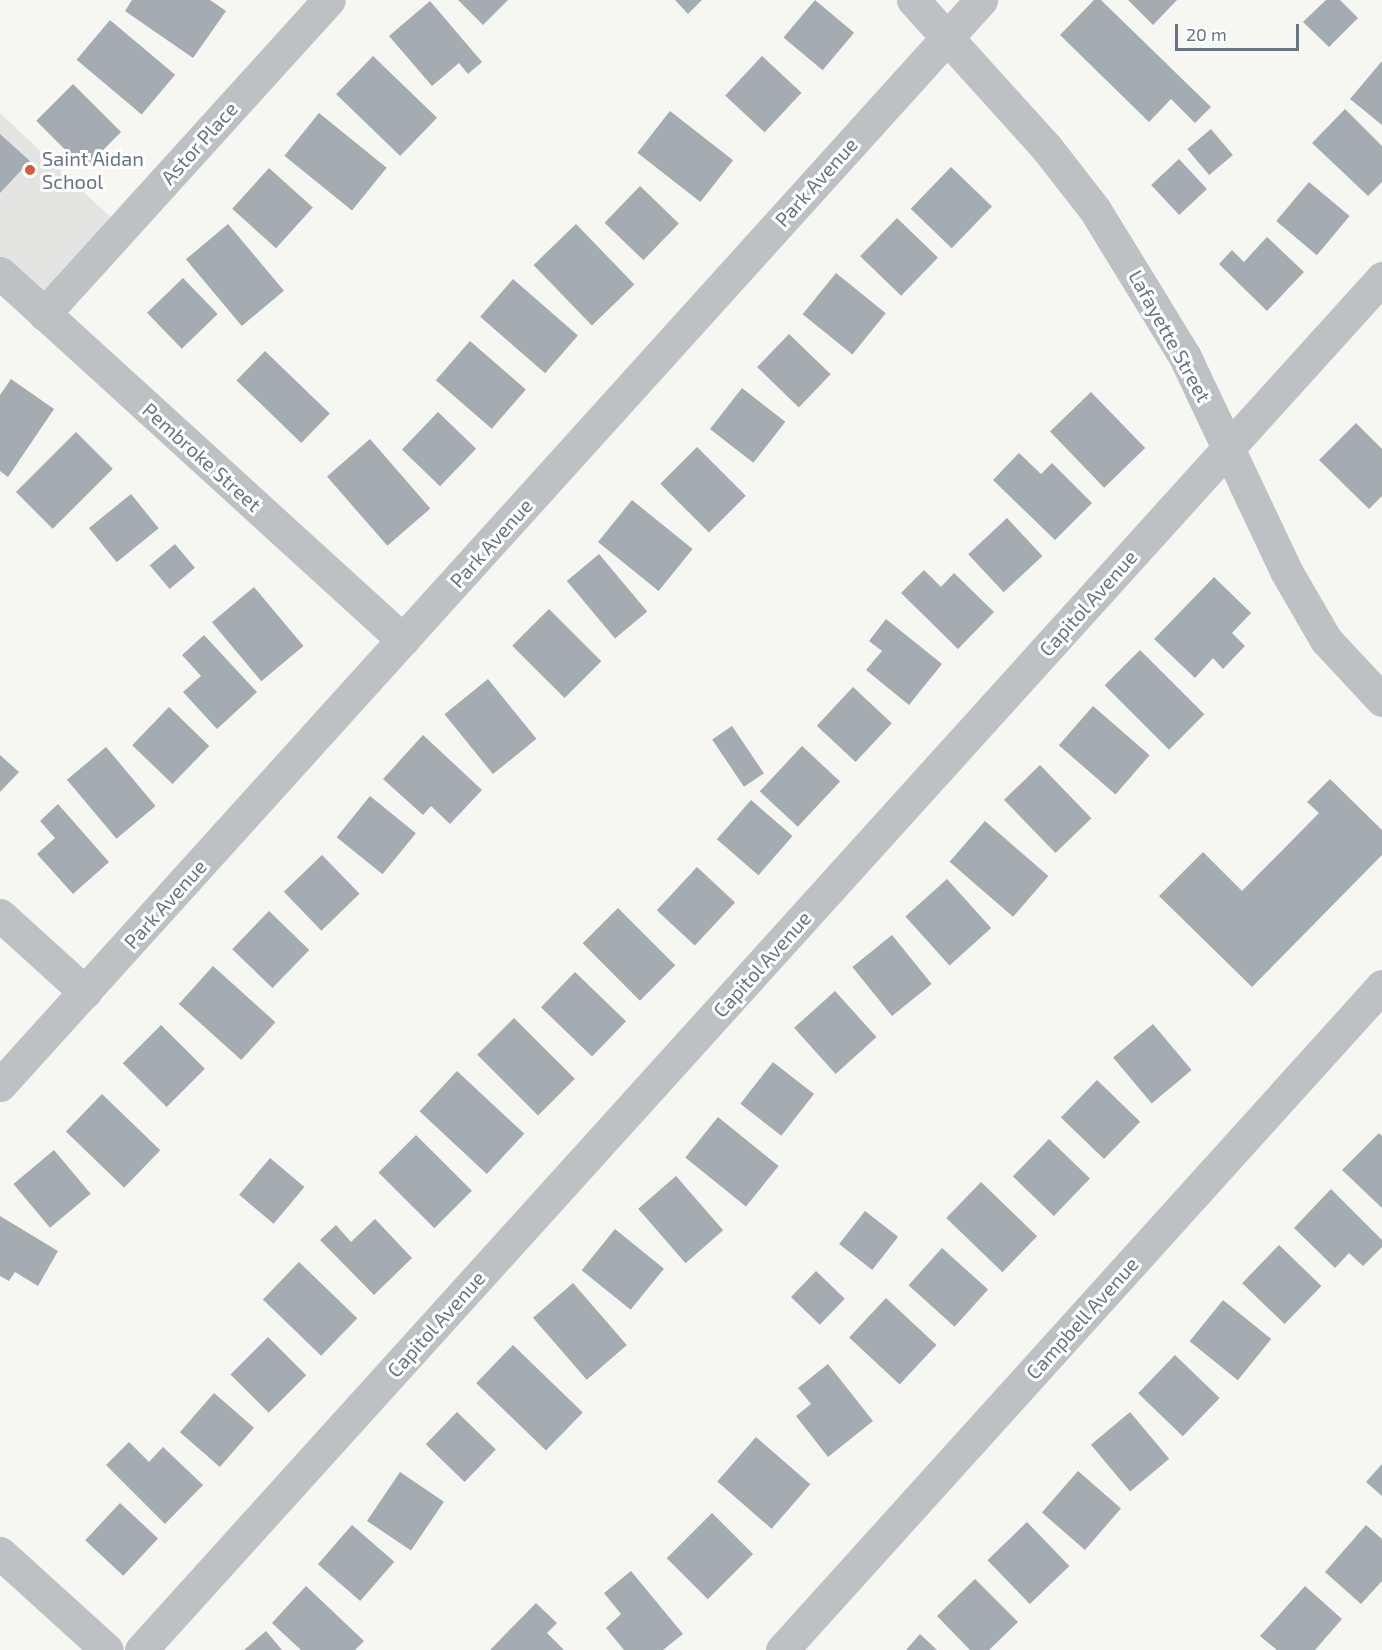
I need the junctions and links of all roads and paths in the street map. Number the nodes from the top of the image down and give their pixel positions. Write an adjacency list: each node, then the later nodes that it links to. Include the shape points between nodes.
1 (329, 0): 7 (street, Astor Place)
2 (913, 0): 4 (street, Lafayette Street)
3 (981, 0): 4 (street, Park Avenue)
4 (947, 37): 8 (street, Lafayette Street, via 1046,147 1095,210 1168,329); 9 (street, Park Avenue)
5 (0, 273): 7 (street, Pembroke Street)
6 (1382, 278): 8 (street, Capitol Avenue)
7 (44, 314): 9 (street, Pembroke Street)
8 (1230, 446): 10 (street, Lafayette Street, via 1286,571 1326,640); 17 (street, Capitol Avenue)
9 (403, 640): 13 (street, Park Avenue)
10 (1382, 700)
11 (0, 915): 13 (street)
12 (1382, 986): 18 (street, Campbell Avenue)
13 (85, 992): 14 (street, Park Avenue)
14 (0, 1085)
15 (0, 1553): 16 (street)
16 (107, 1650)
17 (141, 1650)
18 (782, 1650)

